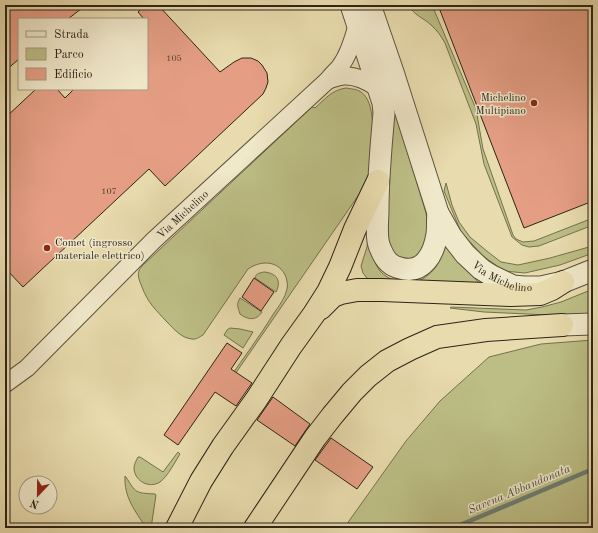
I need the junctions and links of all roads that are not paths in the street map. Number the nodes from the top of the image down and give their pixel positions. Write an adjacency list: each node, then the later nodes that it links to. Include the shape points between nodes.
1 (370, 5): 6 (street, Via Michelino)
2 (354, 14): 3 (street, Via Michelino, via 351,44 339,68); 4 (street, Via Michelino)
3 (328, 80): 4 (street, via 352,76); 12 (street, Via Michelino, via 154,240 27,368)
4 (378, 88): 5 (street, Via Michelino, via 384,113)
5 (378, 181): 6 (street, Via Michelino, via 377,236 380,250 392,266 413,270 428,260 437,234); 9 (highway, via 328,292)
6 (438, 213): 8 (street, Via Michelino, via 465,254 492,276 513,286 524,287 542,287)
7 (593, 270): 8 (street, Via Michelino)
8 (564, 282): 9 (highway, via 540,294 511,296 357,290 333,296)
9 (314, 314): 13 (highway, via 223,446 201,481)
10 (593, 324): 11 (street)
11 (562, 325): 14 (highway, via 486,330 437,337 387,361 352,392 332,416)
12 (5, 384)
13 (177, 528)
14 (255, 528)

